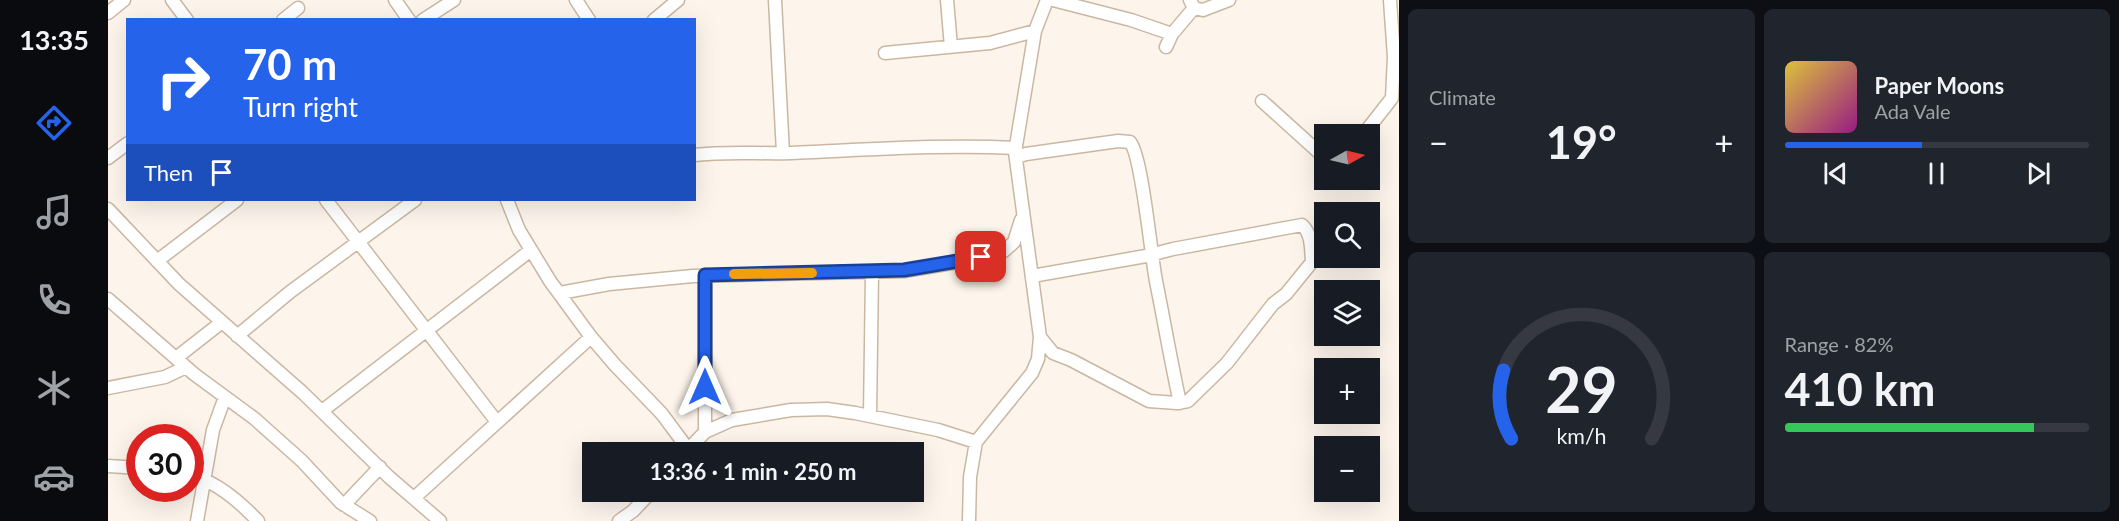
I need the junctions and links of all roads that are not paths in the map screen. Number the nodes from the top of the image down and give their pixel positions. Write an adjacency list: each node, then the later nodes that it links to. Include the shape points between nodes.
1 (124, 0): 15 (street)
2 (172, 0): 17 (street)
3 (395, 0): 19 (street)
4 (454, 0): 20 (street)
5 (576, 0): 21 (street)
6 (678, 0): 22 (street)
7 (776, 0): 32 (street)
8 (947, 0): 25 (street)
9 (1047, 0): 23 (street)
10 (1053, 0): 24 (street)
11 (1229, 0): 13 (street, via 1203,9)
12 (1389, 0): 16 (street)
13 (1192, 4): 24 (street)
14 (298, 8): 18 (street)
15 (108, 13)
16 (1395, 14): 29 (street, via 1392,98)
17 (186, 18)
18 (286, 18)
19 (408, 18)
20 (426, 18)
21 (588, 18)
22 (656, 18)
23 (1035, 31): 25 (street, via 990,43); 33 (street)
24 (1172, 34): 26 (street)
25 (951, 47): 27 (street)
26 (1166, 47)
27 (885, 53)
28 (1262, 101): 31 (street)
29 (1372, 124)
30 (126, 144): 35 (street)
31 (1314, 148)
32 (783, 153): 33 (street, via 925,147); 34 (street)
33 (1016, 153): 41 (street); 44 (street, via 1130,142 1135,150)
34 (696, 155)
35 (108, 158)
36 (236, 201): 45 (street)
37 (327, 201): 42 (street)
38 (414, 201): 42 (street)
39 (507, 201): 43 (street)
40 (108, 209): 45 (street)
41 (1023, 214): 46 (street, via 1014,242 1004,251 958,262); 48 (street)
42 (358, 242): 52 (street); 53 (street)
43 (531, 250): 49 (street); 52 (street)
44 (1153, 255): 48 (street); 60 (street); 60 (street, via 1302,225 1309,234 1312,261 1306,270 1273,304 1227,363 1188,401)
45 (157, 261): 51 (street)
46 (873, 272): 47 (street); 62 (street)
47 (705, 275): 49 (street); 64 (street)
48 (1032, 276): 55 (street)
49 (560, 293): 54 (street)
50 (108, 298): 56 (street)
51 (222, 322): 53 (street); 56 (street)
52 (427, 331): 61 (street); 63 (street)
53 (237, 336): 61 (street)
54 (591, 337): 63 (street); 65 (street, via 662,414)
55 (1040, 337): 60 (street, via 1053,353 1134,394 1149,401); 67 (street, via 1032,373)
56 (176, 358): 57 (street)
57 (186, 367): 58 (street, via 165,377); 59 (street)
58 (108, 388)
59 (225, 397): 71 (street, via 213,430); 75 (street, via 302,461)
60 (1180, 403)
61 (322, 411): 70 (street)
62 (870, 416): 64 (street, via 827,409 791,410 732,420); 67 (street)
63 (497, 422): 72 (street)
64 (705, 432): 66 (street)
65 (680, 442)
66 (695, 442)
67 (976, 442): 81 (street)
68 (108, 466): 69 (street)
69 (126, 467)
70 (380, 468): 72 (street); 75 (street)
71 (204, 478): 77 (street)
72 (414, 498): 79 (street)
73 (200, 502): 76 (street)
74 (642, 502): 80 (street)
75 (344, 505): 78 (street)
76 (197, 521)
77 (258, 521)
78 (370, 521)
79 (440, 521)
80 (619, 521)
81 (969, 521)

